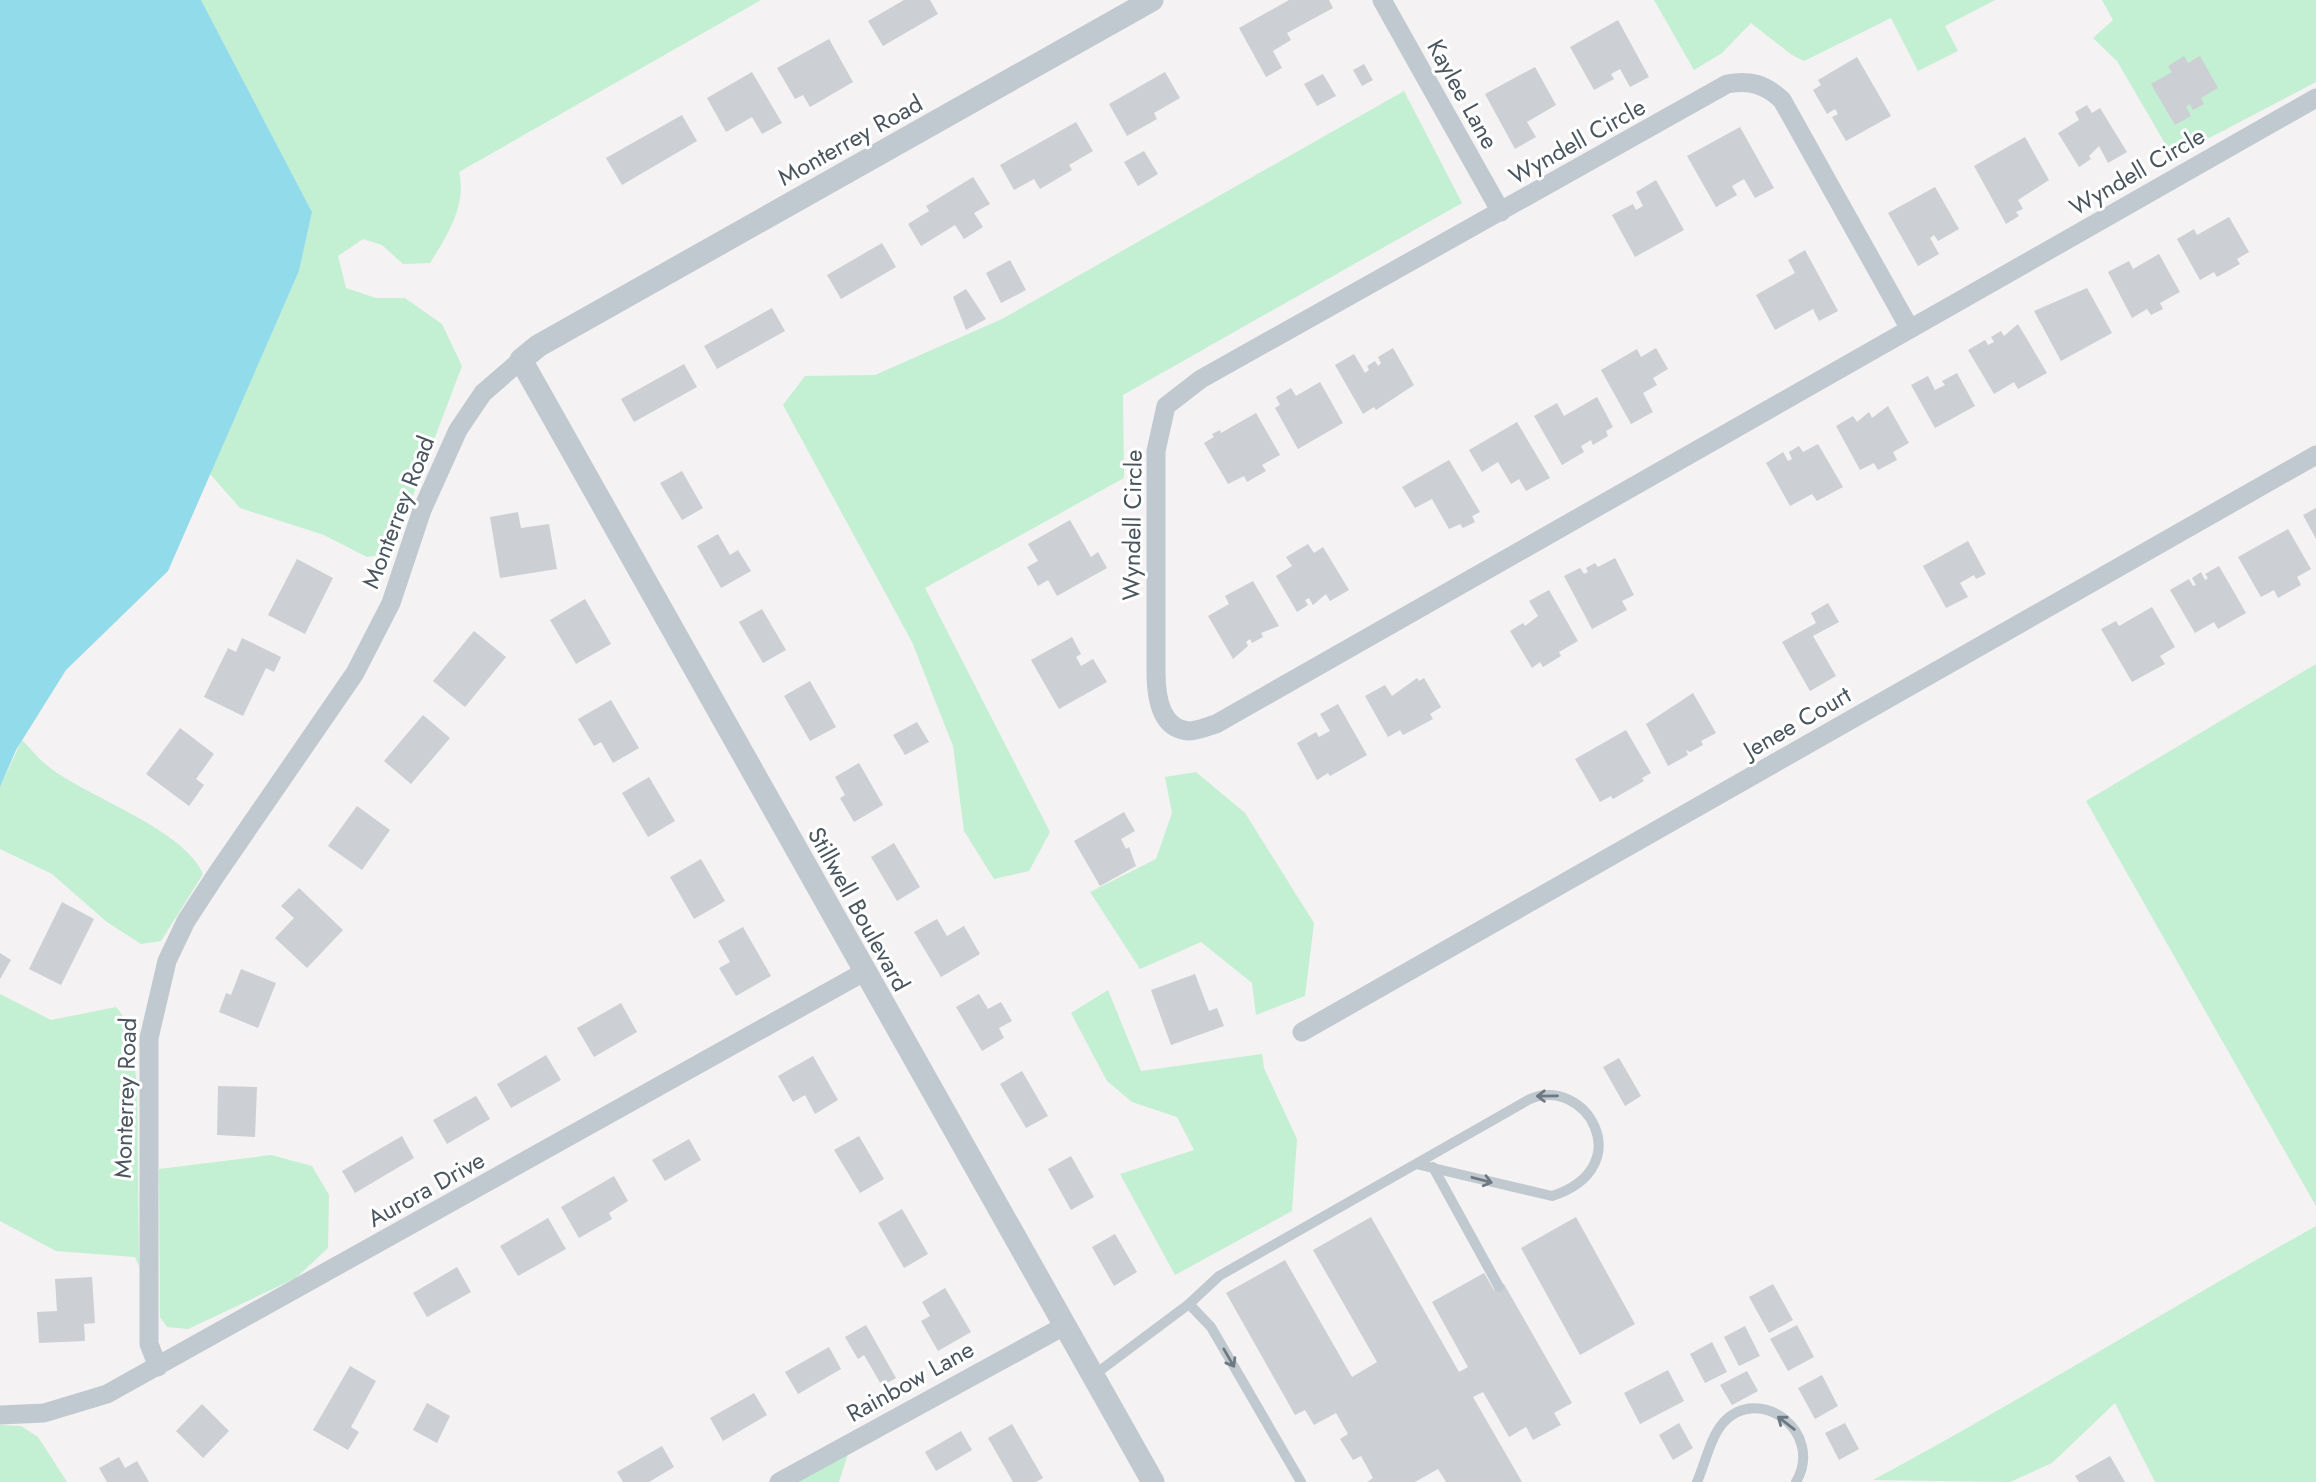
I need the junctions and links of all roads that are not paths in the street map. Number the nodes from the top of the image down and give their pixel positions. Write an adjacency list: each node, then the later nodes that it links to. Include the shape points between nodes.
1 (1382, 0): 4 (street, Kaylee Lane)
2 (1140, 3): 6 (street, Monterrey Road, via 537,346)
3 (2316, 98): 5 (street, Wyndell Circle)
4 (1501, 212): 5 (street, Wyndell Circle, via 1727,84 1757,83 1782,100); 5 (street, Wyndell Circle, via 1202,379 1167,406 1156,451 1156,672 1162,713 1173,724 1188,731 1216,724)
5 (1910, 329)
6 (521, 360): 8 (street, Stillwell Boulevard); 15 (street, Monterrey Road, via 483,393 458,430 422,510 391,603 355,673 216,875 167,961 153,1012 148,1070 149,1344)
7 (2316, 454): 9 (street, Jenee Court)
8 (864, 972): 14 (street, Stillwell Boulevard); 15 (street, Aurora Drive)
9 (1302, 1032)
10 (1416, 1164): 11 (lane); 11 (lane, one-way to 10, via 1552,1196 1573,1189 1588,1175 1599,1158 1600,1139 1576,1105 1553,1094 1540,1094); 13 (lane, via 1219,1276)
11 (1433, 1167): 12 (lane)
12 (1499, 1287)
13 (1189, 1304): 16 (lane); 20 (lane, one-way to 20, via 1211,1327)
14 (1066, 1325): 16 (street, Stillwell Boulevard); 18 (street, Rainbow Lane)
15 (158, 1367): 17 (street, Aurora Drive, via 74,1406)
16 (1094, 1376): 19 (street, Stillwell Boulevard)
17 (0, 1415)
18 (779, 1482)
19 (1153, 1482)
20 (1301, 1482)
21 (1697, 1482): 22 (lane, one-way to 21, via 1805,1455 1794,1426 1780,1416 1748,1408 1721,1424)
22 (1796, 1482)

